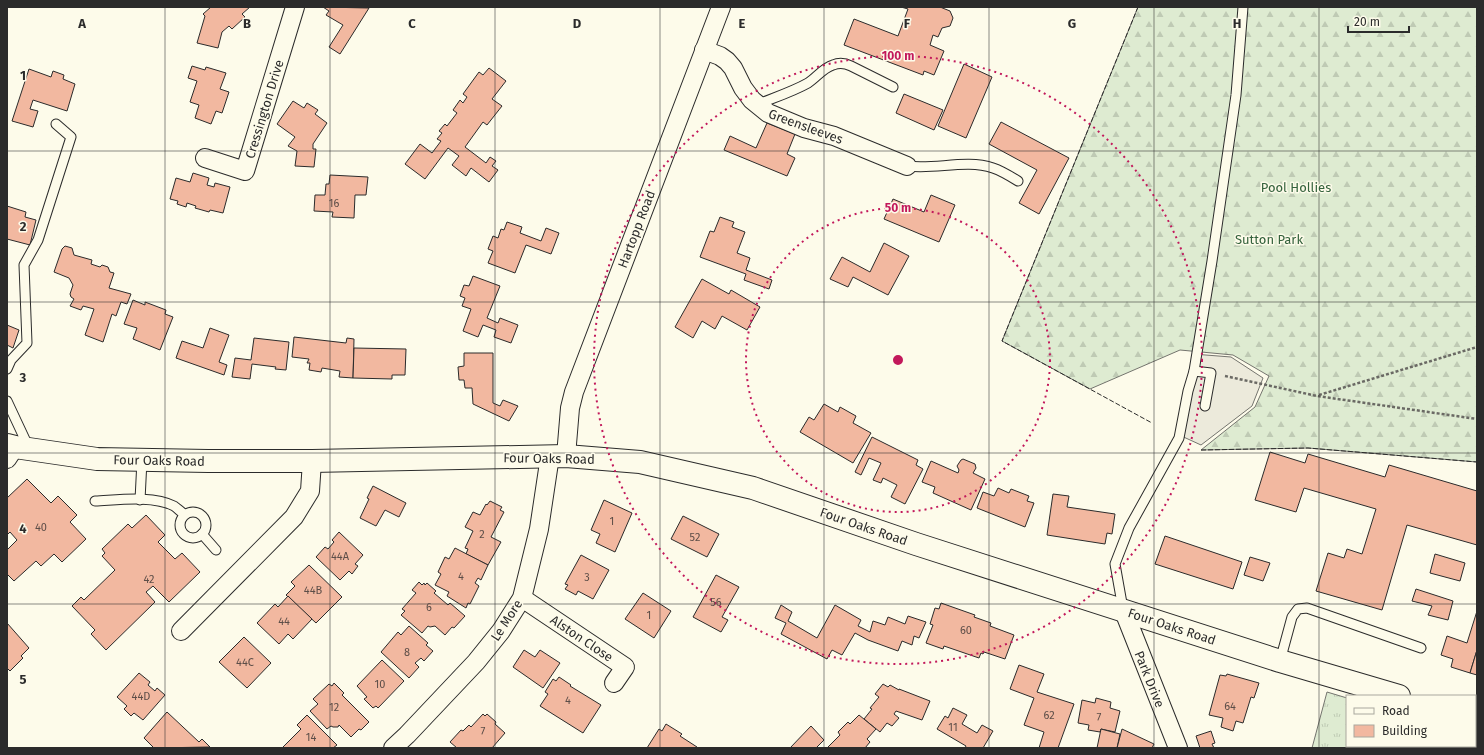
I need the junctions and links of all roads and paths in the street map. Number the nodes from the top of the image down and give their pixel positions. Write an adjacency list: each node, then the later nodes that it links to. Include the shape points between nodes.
1 (295, 7): 8 (street, Cressington Drive, via 245,171)
2 (721, 7): 4 (street, Hartopp Road)
3 (1243, 7): 13 (lane, via 1236,95)
4 (704, 50): 6 (street, Greensleeves, via 727,61); 20 (street, Hartopp Road, via 574,392)
5 (893, 87): 6 (lane, via 851,66 839,63 799,87)
6 (756, 105): 9 (street, Greensleeves, via 768,114 834,136)
7 (56, 124): 12 (lane, via 71,137 38,240 24,265 27,344 11,360)
8 (205, 158)
9 (907, 166): 10 (lane, via 987,167)
10 (1018, 181)
11 (1477, 347): 15 (path)
12 (7, 369)
13 (1194, 371): 14 (lane); 29 (lane, via 1179,438 1129,528 1114,564)
14 (1210, 373): 15 (path); 17 (lane)
15 (1317, 396): 18 (path)
16 (7, 401): 19 (lane)
17 (1205, 406)
18 (1477, 419)
19 (15, 450): 21 (main road, Four Oaks Road, via 97,459)
20 (558, 456): 22 (main road, Four Oaks Road); 28 (street, Le More); 29 (main road, Four Oaks Road, via 640,462 754,488 916,544)
21 (142, 460): 22 (main road, Four Oaks Road); 23 (lane)
22 (312, 462): 30 (street, via 310,491 294,517)
23 (140, 500): 24 (lane); 25 (lane, via 174,506)
24 (95, 501)
25 (184, 514): 26 (lane, via 192,511 200,514 206,521); 26 (lane, via 179,525 181,533 190,538)
26 (202, 534): 27 (lane)
27 (216, 550)
28 (522, 598): 33 (street, Alston Close, via 626,667); 35 (street, Le More, via 502,631 476,662)
29 (1122, 609): 32 (main road, Four Oaks Road); 36 (street, Park Drive)
30 (181, 631)
31 (1421, 648): 32 (lane, via 1307,608 1298,609 1292,617)
32 (1280, 662): 34 (main road, Four Oaks Road)
33 (614, 683)
34 (1395, 695)
35 (393, 748)
36 (1178, 748)

